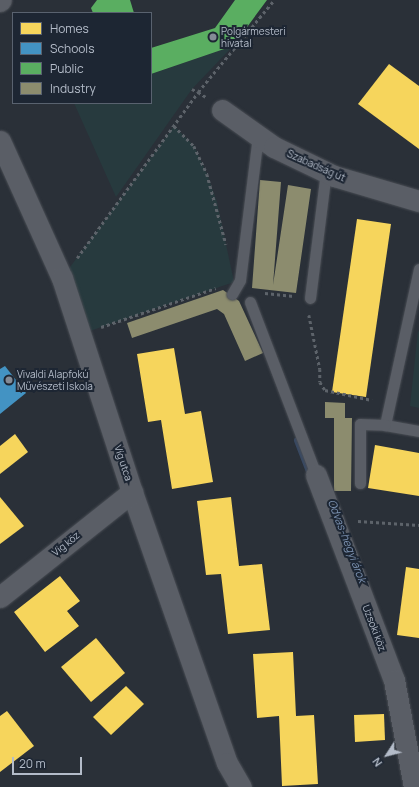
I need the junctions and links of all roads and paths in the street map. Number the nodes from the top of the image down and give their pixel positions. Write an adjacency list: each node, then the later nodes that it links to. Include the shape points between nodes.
1 (274, 0): 3 (path)
2 (192, 89): 3 (path)
3 (198, 92): 5 (path)
4 (222, 110): 6 (street, Szabadság út)
5 (174, 126): 10 (path, via 194,146 207,174); 12 (path)
6 (258, 135): 8 (street, Szabadság út, via 274,146); 14 (lane, via 240,280)
7 (0, 141): 12 (street, Víg utca)
8 (326, 172): 9 (street, Szabadság út); 16 (lane)
9 (419, 201)
10 (226, 246)
11 (419, 269): 19 (lane)
12 (62, 278): 18 (street, Víg utca)
13 (220, 287): 18 (path)
14 (232, 294)
15 (271, 294): 16 (path)
16 (310, 298): 19 (path, via 314,350 320,369 320,382 325,390)
17 (250, 302): 22 (lane)
18 (81, 334): 24 (street, Víg utca)
19 (390, 406): 20 (lane)
20 (385, 425): 21 (lane); 23 (lane, via 360,424)
21 (419, 431)
22 (316, 475): 25 (street, Uzsoki köz)
23 (360, 483)
24 (132, 492): 27 (street, Víg köz); 28 (street, Víg utca, via 228,763)
25 (334, 520): 26 (path); 29 (street, Uzsoki köz, via 394,680)
26 (419, 525)
27 (0, 597)
28 (241, 787)
29 (414, 787)

